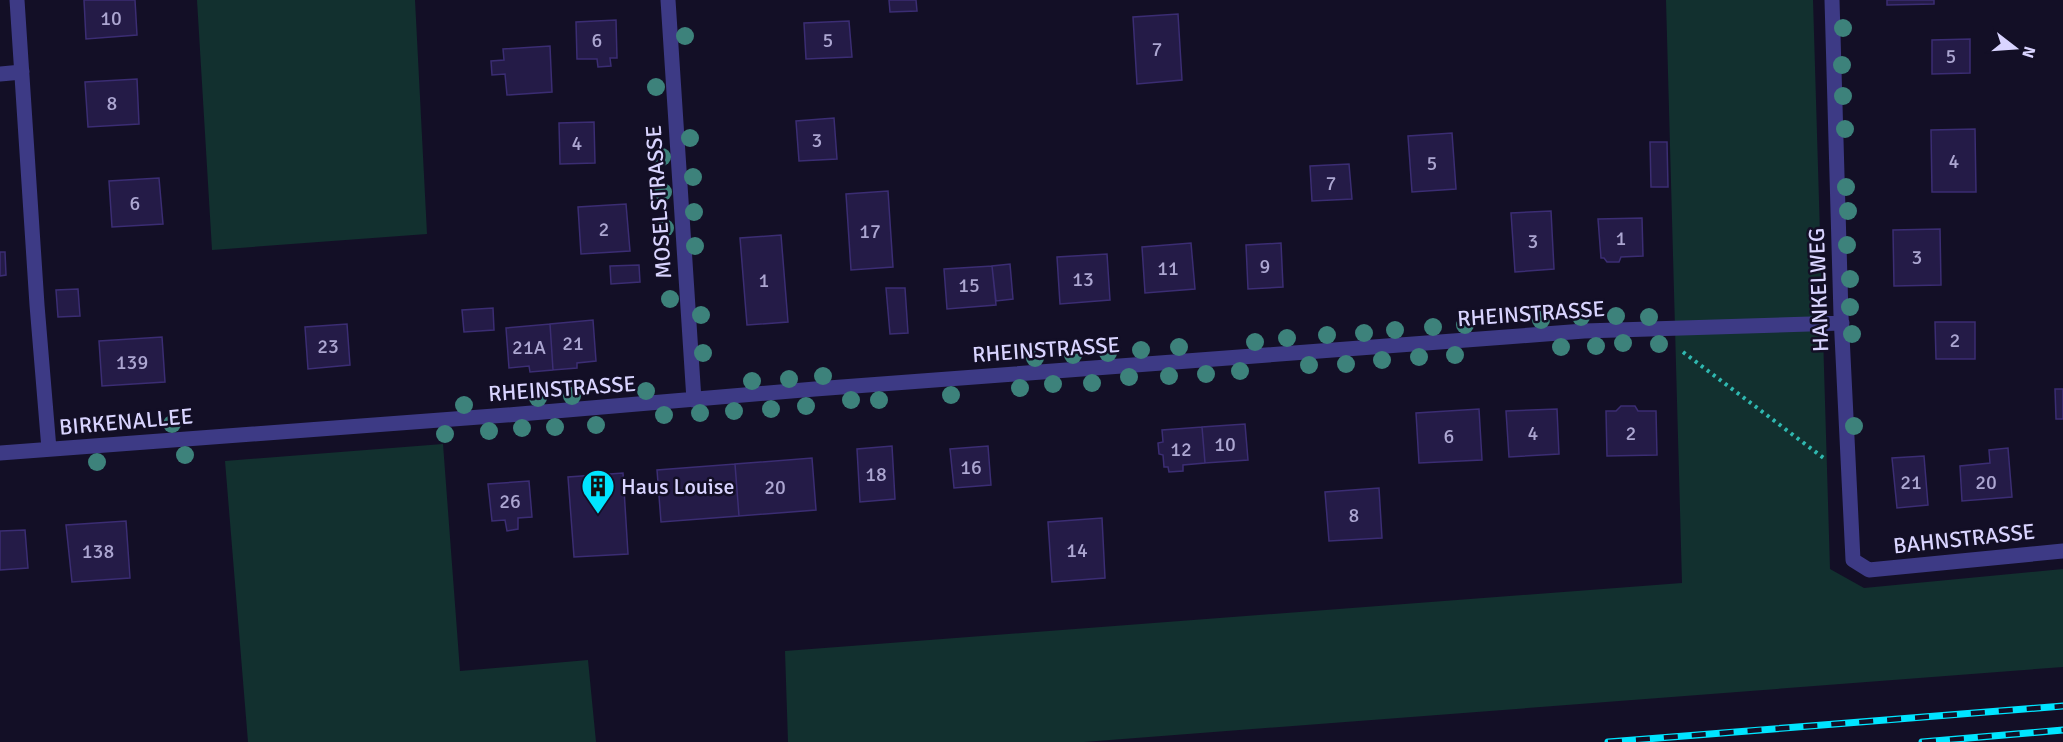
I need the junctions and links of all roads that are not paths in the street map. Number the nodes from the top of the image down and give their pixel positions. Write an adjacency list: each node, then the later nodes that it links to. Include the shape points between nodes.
1 (17, 0): 4 (street)
2 (668, 0): 7 (street, MOSELSTRASSE)
3 (1832, 0): 6 (street, HANKELWEG)
4 (22, 72): 5 (street); 9 (street)
5 (0, 74)
6 (1842, 323): 7 (street, RHEINSTRASSE, via 1506,337); 12 (street, HANKELWEG, via 1853,560)
7 (694, 400): 8 (street, RHEINSTRASSE)
8 (255, 433): 9 (street, BIRKENALLEE)
9 (49, 449): 10 (street, BIRKENALLEE)
10 (0, 453)
11 (2063, 551): 12 (street, BAHNSTRASSE)
12 (1869, 570)

